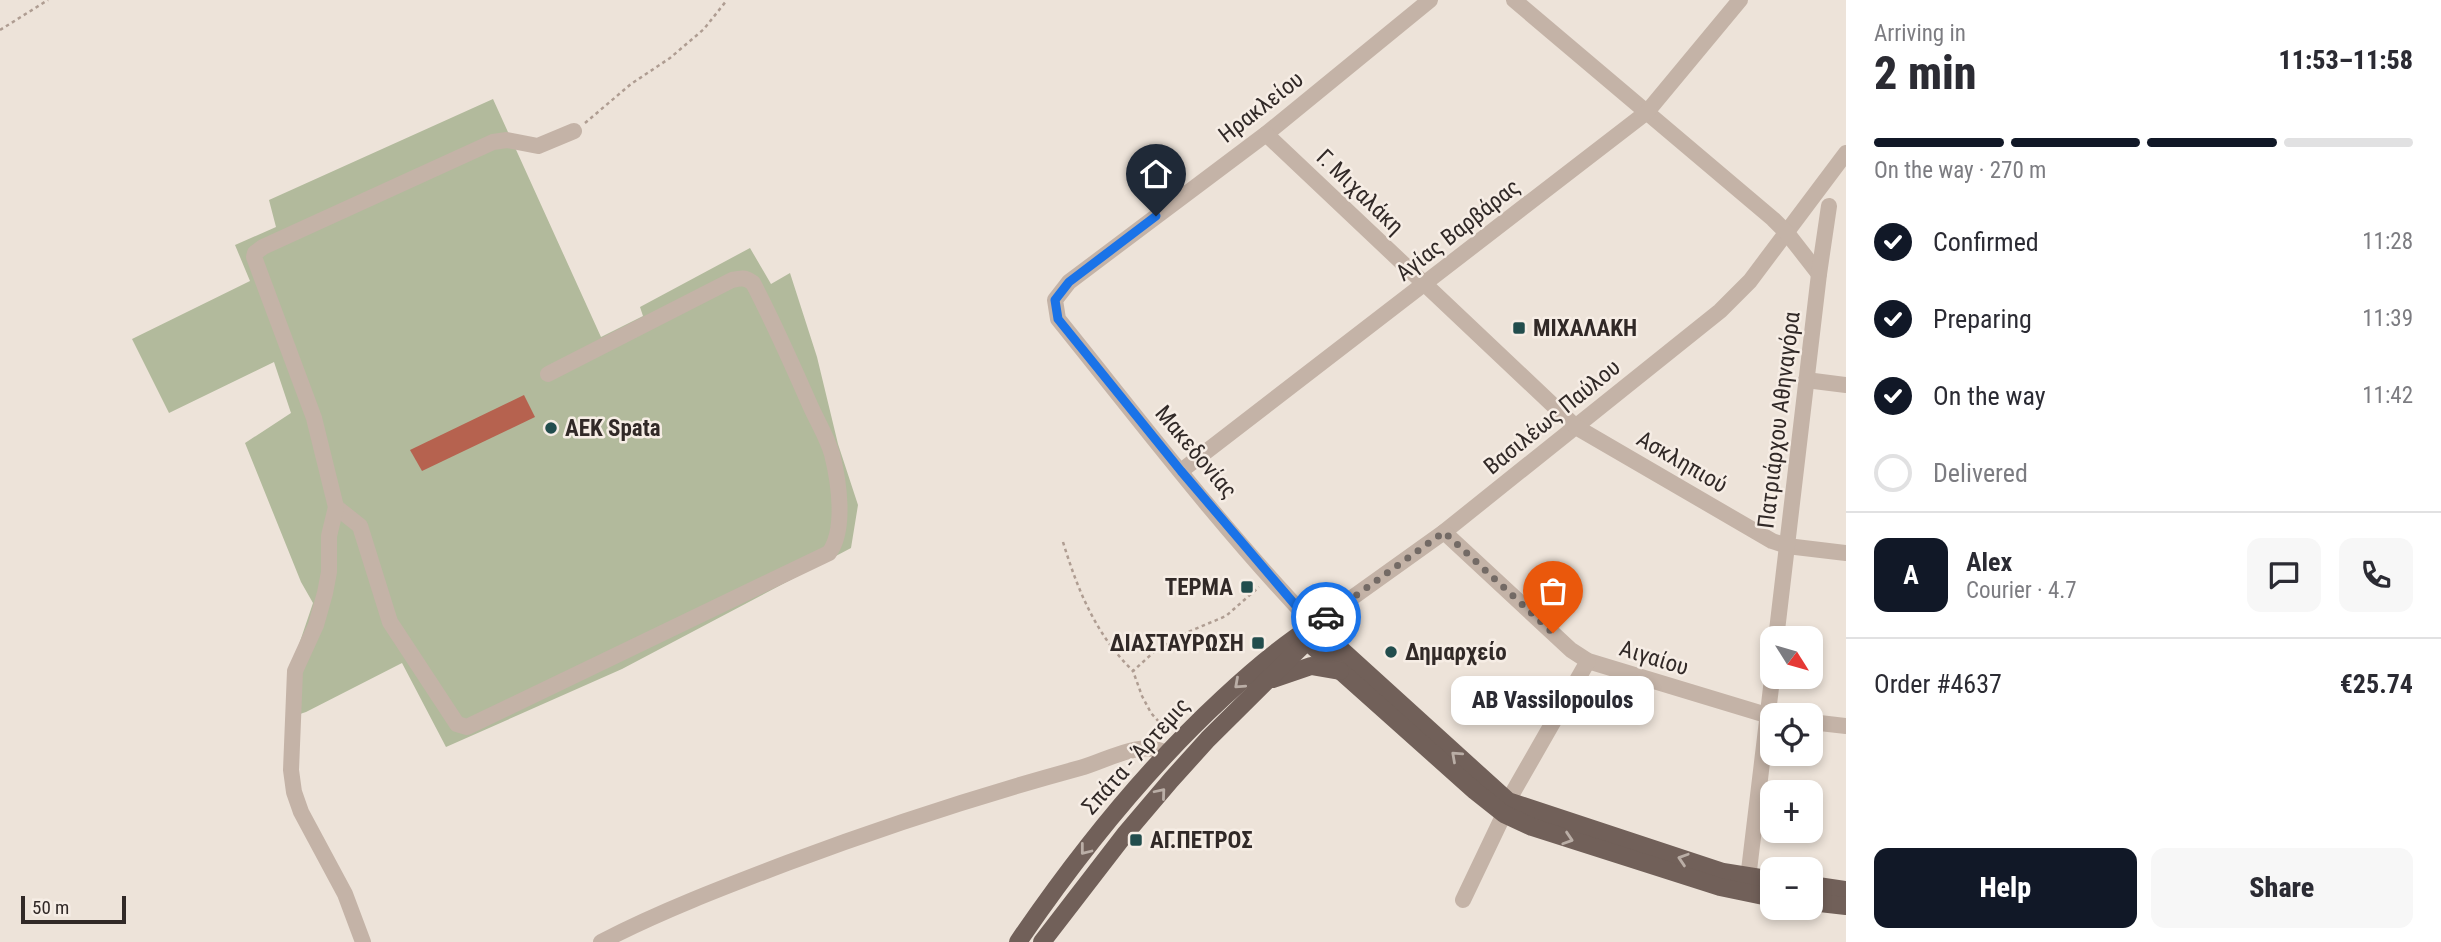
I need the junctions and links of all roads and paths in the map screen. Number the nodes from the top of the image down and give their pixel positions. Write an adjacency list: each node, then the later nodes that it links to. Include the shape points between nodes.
1 (48, 0): 6 (path)
2 (727, 0): 8 (path, via 704,29)
3 (1430, 0): 9 (street, Ηρακλείου)
4 (1514, 0): 7 (street)
5 (1740, 0): 7 (street, Αγίας Βαρβάρας)
6 (0, 30)
7 (1647, 112): 14 (street); 16 (street, Αγίας Βαρβάρας)
8 (574, 131): 23 (street, via 538,146 493,142 255,253 254,261 314,418)
9 (1266, 134): 16 (street, Γ. Μιχαλάκη); 17 (street, Ηρακλείου, via 1069,282)
10 (1846, 153): 11 (street, Βασιλέως Παύλου)
11 (1815, 195): 12 (street); 14 (street, Βασιλέως Παύλου)
12 (1829, 206): 13 (street); 15 (street, Πατριάρχου Αθηναγόρα)
13 (1846, 208)
14 (1787, 233): 15 (street); 21 (street, Βασιλέως Παύλου, via 1737,295)
15 (1819, 274): 19 (street, Πατριάρχου Αθηναγόρα)
16 (1424, 285): 21 (street, Γ. Μιχαλάκη); 22 (street, Αγίας Βαρβάρας)
17 (1055, 300): 22 (street, Μακεδονίας, via 1058,319)
18 (548, 373): 23 (street, via 732,280 749,279 832,453 839,501 836,544 829,554 462,727 390,622 360,526)
19 (1806, 380): 20 (street); 26 (street, Πατριάρχου Αθηναγόρα)
20 (1846, 385)
21 (1576, 428): 24 (street, Βασιλέως Παύλου); 26 (street, Ασκληπιού)
22 (1181, 471): 28 (street, Μακεδονίας)
23 (336, 507): 49 (street, via 325,593 295,671 291,770 301,812 345,894)
24 (1444, 532): 30 (street, Βασιλέως Παύλου); 31 (street, Αιγαίου)
25 (1063, 542): 32 (path, via 1094,623)
26 (1787, 546): 27 (street, Ασκληπιού); 29 (street, Πατριάρχου Αθηναγόρα)
27 (1846, 553)
28 (1269, 576): 30 (street, Μακεδονίας); 32 (path, via 1226,616 1155,651)
29 (1778, 626)
30 (1310, 633): 33 (main road); 34 (main road, Σπάτα - Άρτεμις); 38 (main road, Σπάτα - Άρτεμις, one-way to 38, via 1291,639 1262,662); 40 (main road, one-way to 30)
31 (1588, 661): 35 (street, Αιγαίου); 40 (street)
32 (1133, 671): 38 (path)
33 (1340, 671): 34 (main road, via 1311,666); 40 (main road, via 1429,752)
34 (1269, 680): 52 (main road, Σπάτα - Άρτεμις, one-way to 34, via 1171,780)
35 (1760, 714)
36 (1823, 723): 37 (street)
37 (1846, 726)
38 (1171, 748): 50 (street, via 1139,748 903,821 721,888); 51 (main road, Σπάτα - Άρτεμις, one-way to 51, via 1084,851)
39 (1763, 766): 42 (street)
40 (1506, 808): 42 (main road, via 1723,872); 46 (street)
41 (1760, 883): 42 (main road)
42 (1747, 886): 45 (main road)
43 (1823, 887): 44 (main road)
44 (1846, 890)
45 (1760, 892)
46 (1464, 900)
47 (1823, 903): 48 (main road)
48 (1846, 906)
49 (363, 942)
50 (601, 942)
51 (1018, 942)
52 (1042, 942)

